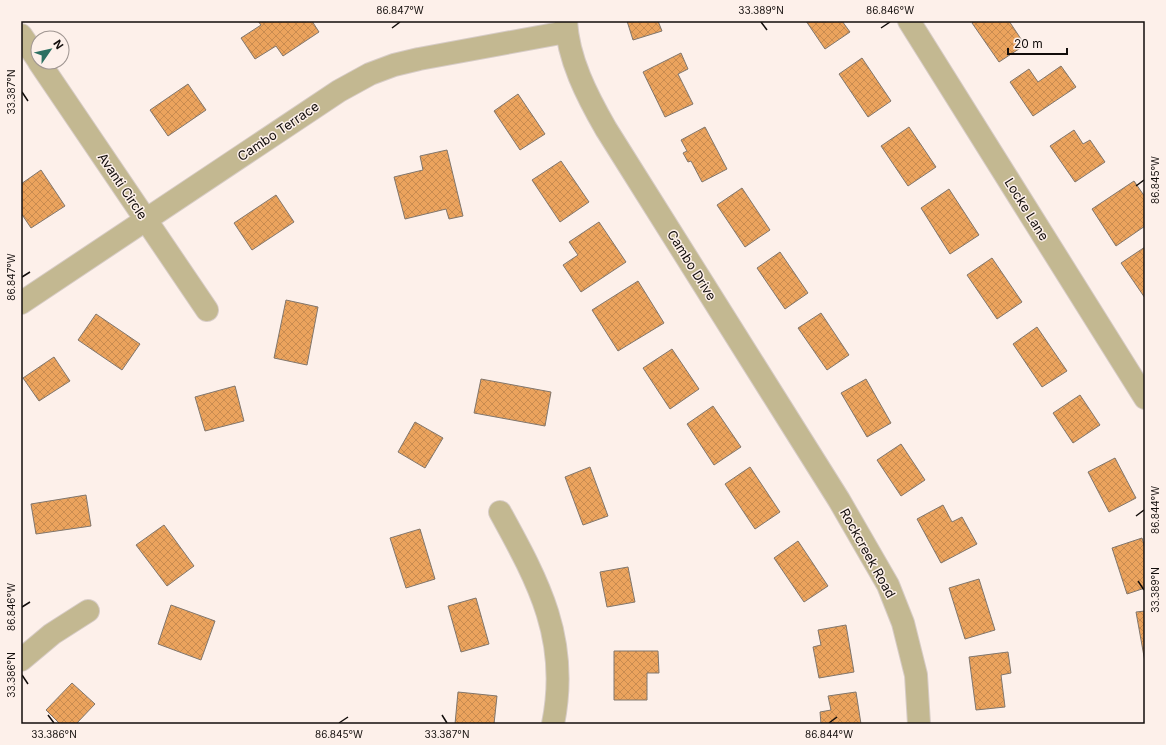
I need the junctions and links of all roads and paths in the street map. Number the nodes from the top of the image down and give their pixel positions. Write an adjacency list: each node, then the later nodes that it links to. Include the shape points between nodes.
1 (909, 21): 9 (street, Locke Lane)
2 (566, 26): 6 (street, Cambo Terrace, via 394,65 370,74 339,91); 10 (street, Cambo Drive, via 576,67 606,129)
3 (21, 35): 4 (street, Avanti Circle)
4 (30, 48)
5 (45, 70): 6 (street, Avanti Circle)
6 (145, 219): 7 (street, Cambo Terrace); 8 (street, Avanti Circle)
7 (21, 303)
8 (207, 310)
9 (1145, 398)
10 (839, 500): 15 (street, Rockcreek Road, via 888,585 903,623 916,675)
11 (500, 512): 14 (street, via 529,565 550,620 558,665 556,707)
12 (88, 611): 13 (street, via 52,634)
13 (21, 660)
14 (552, 724)
15 (919, 724)

